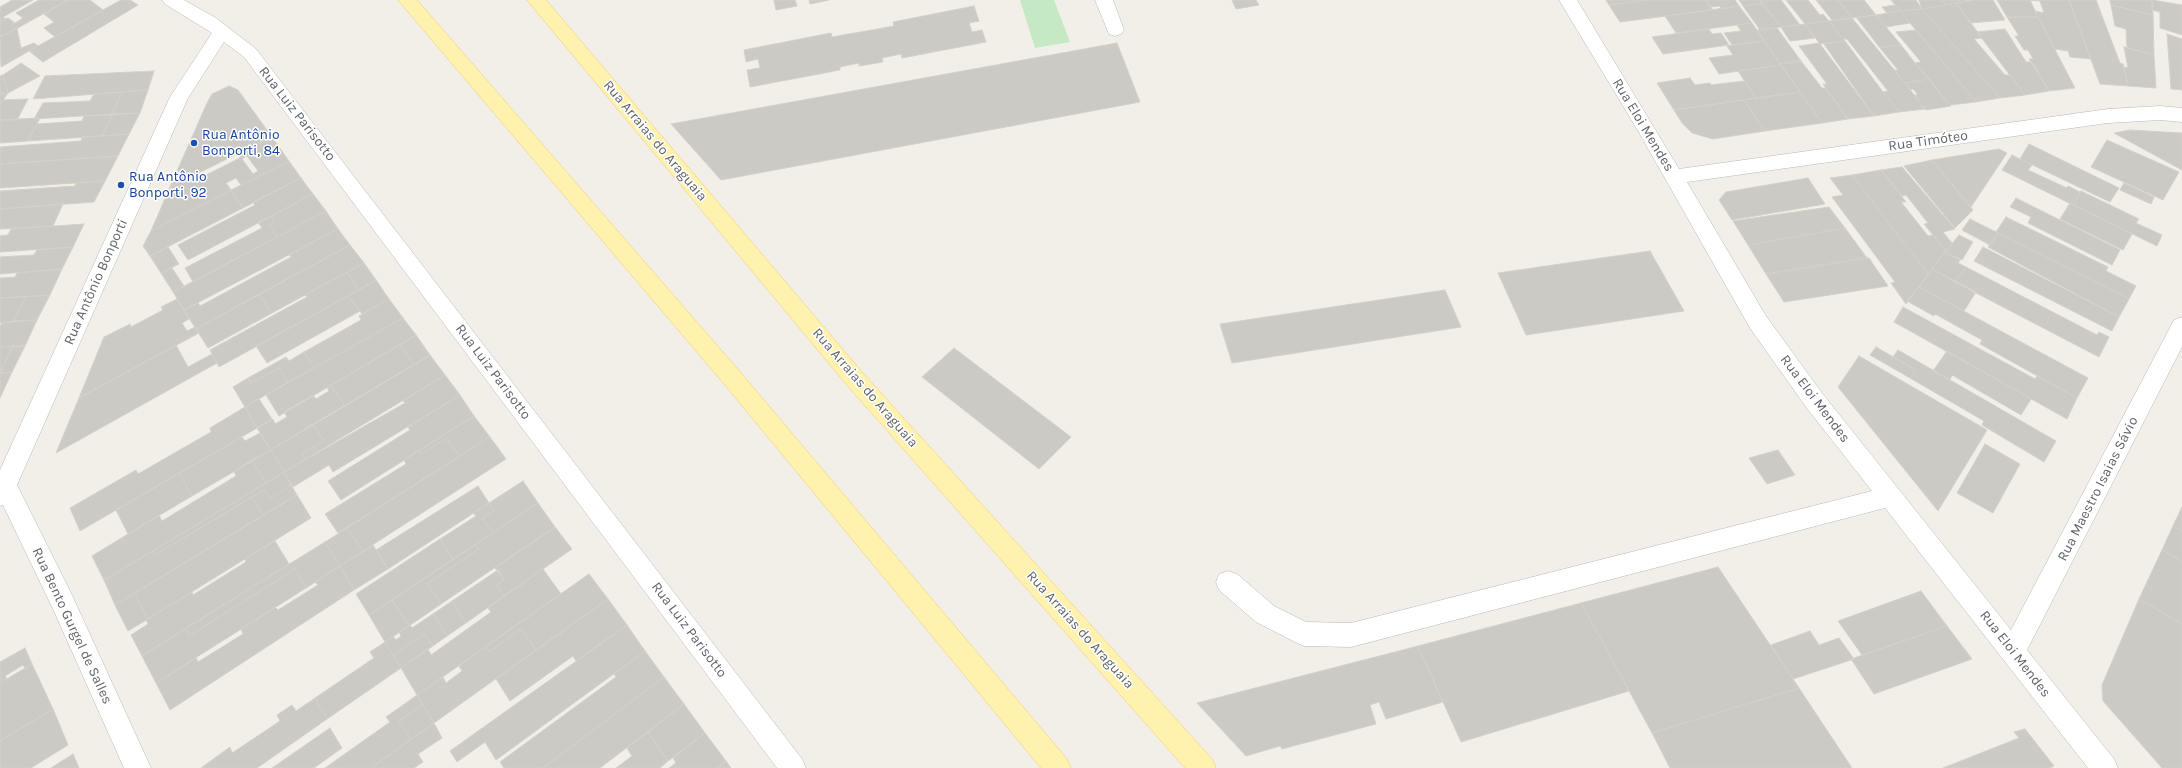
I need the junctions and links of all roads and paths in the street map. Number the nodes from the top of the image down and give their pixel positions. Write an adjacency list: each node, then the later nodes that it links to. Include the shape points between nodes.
1 (171, 0): 7 (street, Rua Luiz Parisotto)
2 (1104, 0): 6 (street)
3 (1568, 0): 9 (street, Rua Eloi Mendes)
4 (534, 1): 18 (main road, Rua Arraias do Araguaia, via 854,378)
5 (416, 4): 17 (main road)
6 (1115, 30)
7 (222, 31): 11 (street, Rua Antônio Bonporti, via 179,97); 16 (street, Rua Luiz Parisotto, via 250,53 311,131)
8 (2182, 115): 9 (street, Rua Timóteo, via 2160,113 2108,116)
9 (1674, 177): 12 (street, Rua Eloi Mendes, via 1758,322 1814,400)
10 (2182, 326): 14 (street, Rua Maestro Isaias Sávio)
11 (3, 490): 15 (street, Rua Bento Gurgel de Salles, via 62,600)
12 (1890, 496): 13 (street, via 1351,635 1304,634 1265,614); 14 (street, Rua Eloi Mendes)
13 (1228, 582)
14 (2013, 652): 19 (street, Rua Eloi Mendes)
15 (138, 768)
16 (793, 768)
17 (1058, 768)
18 (1203, 768)
19 (2105, 768)

